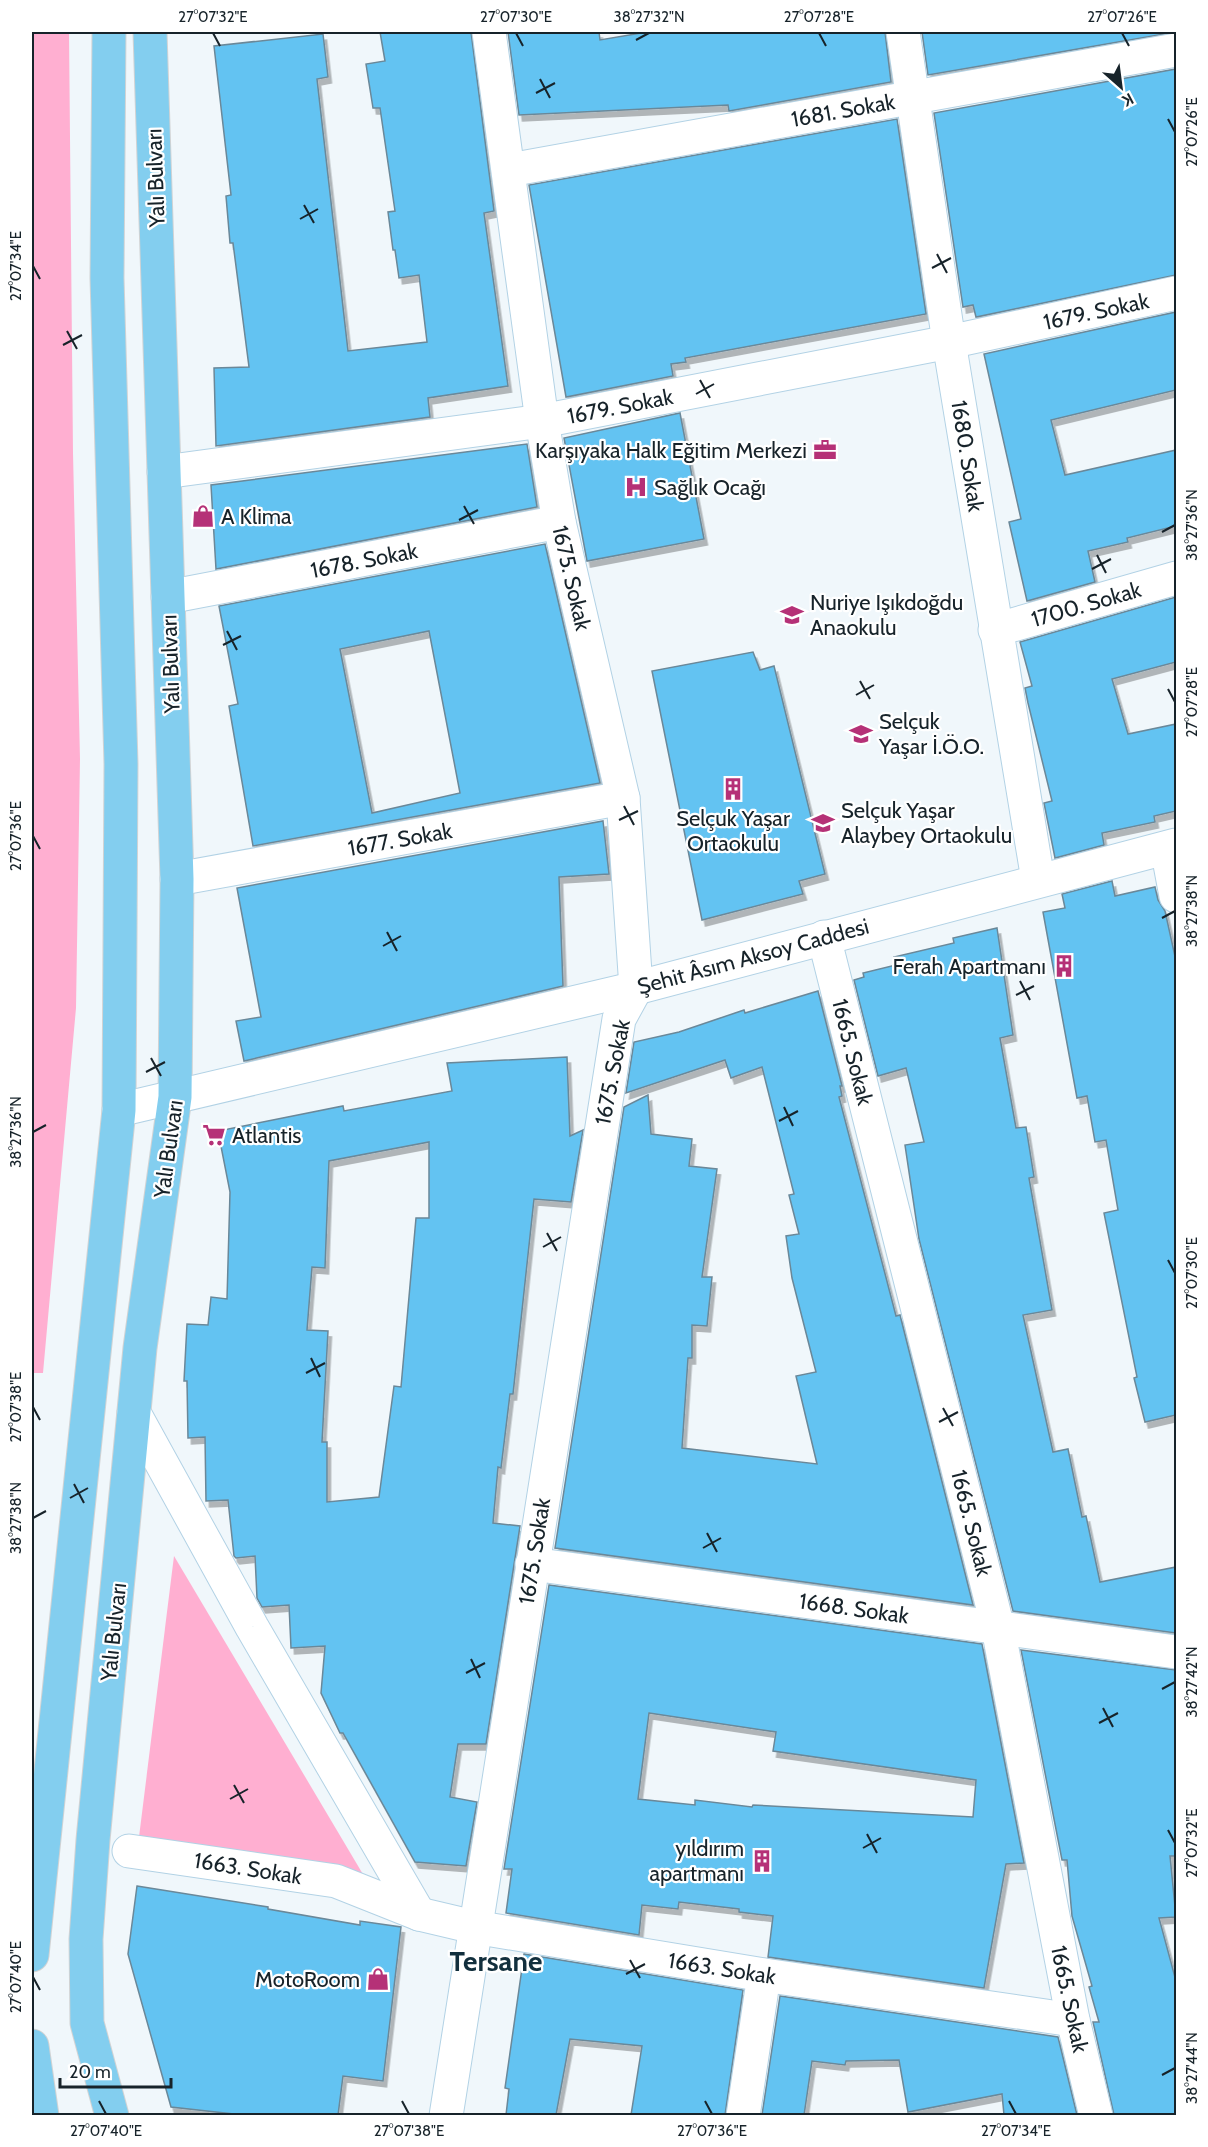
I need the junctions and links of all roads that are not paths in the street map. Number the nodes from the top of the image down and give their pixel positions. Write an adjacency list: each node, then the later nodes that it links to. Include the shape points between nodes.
1 (109, 32): 24 (main road, Yalı Bulvarı, via 107,278 122,764)
2 (150, 32): 11 (main road, Yalı Bulvarı)
3 (489, 32): 7 (street, 1675. Sokak)
4 (903, 32): 6 (street, 1680. Sokak)
5 (1176, 50): 6 (street, 1681. Sokak)
6 (913, 98): 7 (street, 1681. Sokak); 9 (street, 1680. Sokak)
7 (509, 170): 10 (street, 1675. Sokak)
8 (1176, 293): 9 (street, 1679. Sokak)
9 (949, 342): 10 (street, 1679. Sokak); 15 (street, 1680. Sokak)
10 (542, 421): 11 (street, 1679. Sokak); 12 (street, 1675. Sokak)
11 (164, 471): 14 (main road, Yalı Bulvarı)
12 (559, 522): 14 (street, 1678. Sokak); 16 (street, 1675. Sokak)
13 (1176, 578): 15 (street, 1700. Sokak)
14 (168, 597): 18 (main road, Yalı Bulvarı)
15 (995, 630): 19 (street, 1680. Sokak)
16 (623, 798): 18 (street, 1677. Sokak); 22 (street, 1675. Sokak)
17 (1172, 847): 19 (street, Şehit Âsım Aksoy Caddesi); 20 (street)
18 (177, 879): 23 (main road, Yalı Bulvarı)
19 (1038, 880): 21 (street, Şehit Âsım Aksoy Caddesi)
20 (1176, 896)
21 (824, 937): 22 (street, Şehit Âsım Aksoy Caddesi); 27 (street, 1665. Sokak)
22 (636, 988): 23 (street, Şehit Âsım Aksoy Caddesi); 26 (street, 1675. Sokak, via 619,1018)
23 (176, 1097): 24 (street, Şehit Âsım Aksoy Caddesi); 25 (main road, Yalı Bulvarı)
24 (118, 1110): 32 (main road, Yalı Bulvarı)
25 (134, 1413): 30 (street, via 252,1627); 37 (main road, Yalı Bulvarı, via 86,1939 87,2024)
26 (532, 1564): 27 (street, 1668. Sokak); 31 (street, 1675. Sokak)
27 (998, 1628): 28 (street, 1668. Sokak); 34 (street, 1665. Sokak)
28 (1176, 1652)
29 (129, 1851): 30 (street, 1663. Sokak, via 336,1881)
30 (419, 1914): 31 (street, 1663. Sokak)
31 (474, 1928): 33 (street, 1663. Sokak); 38 (street, 1675. Sokak)
32 (32, 1955)
33 (764, 1976): 34 (street, 1663. Sokak); 39 (street)
34 (1072, 2019): 40 (street, 1665. Sokak)
35 (32, 2046): 36 (main road)
36 (42, 2115)
37 (112, 2115)
38 (446, 2115)
39 (743, 2115)
40 (1096, 2115)

